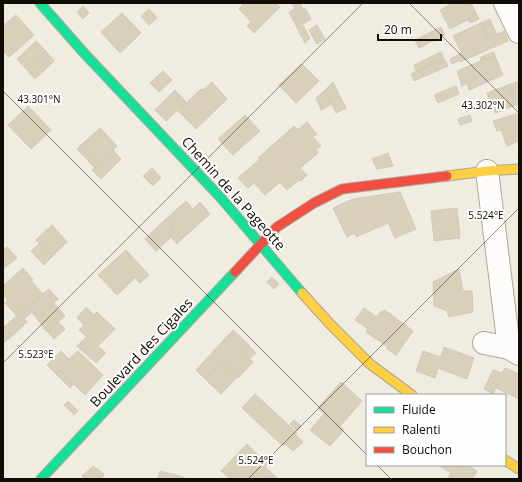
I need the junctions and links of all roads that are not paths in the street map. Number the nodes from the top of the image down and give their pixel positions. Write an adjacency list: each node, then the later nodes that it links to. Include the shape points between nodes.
1 (40, 3): 6 (street, Chemin de la Pageotte)
2 (505, 3): 3 (street)
3 (519, 32)
4 (519, 169): 5 (street, Boulevard des Cigales)
5 (487, 171): 6 (street, Boulevard des Cigales, via 342,189 314,203 278,227); 8 (street)
6 (262, 244): 9 (street, Chemin de la Pageotte, via 331,325 371,365); 12 (street, Boulevard des Cigales)
7 (484, 343): 8 (street)
8 (514, 351)
9 (411, 394)
10 (506, 461): 11 (street)
11 (519, 469)
12 (41, 479)

